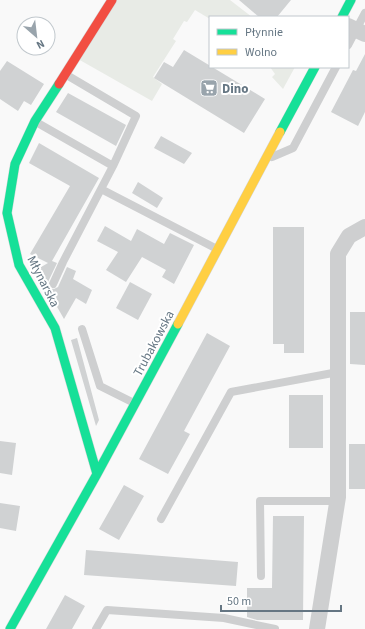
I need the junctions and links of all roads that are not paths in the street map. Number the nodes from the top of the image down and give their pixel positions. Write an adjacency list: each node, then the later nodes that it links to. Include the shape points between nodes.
1 (112, 0): 9 (street, Młynarska)
2 (351, 0): 4 (street)
3 (365, 13): 5 (lane)
4 (343, 16)
5 (356, 30): 6 (lane)
6 (349, 43)
7 (314, 68): 11 (street, Trubakowska)
8 (335, 68): 11 (lane, via 293,148)
9 (64, 74): 10 (street, Młynarska); 12 (lane, via 136,116)
10 (35, 121): 12 (lane); 20 (street, Młynarska, via 15,164 7,213 19,265 54,328)
11 (265, 160): 15 (street, Trubakowska)
12 (113, 166): 13 (lane)
13 (101, 189): 15 (lane); 16 (lane)
14 (365, 227): 18 (street, via 349,236 338,254)
15 (217, 250): 19 (street, Trubakowska)
16 (54, 284)
17 (82, 329): 19 (lane, via 100,386)
18 (338, 372): 21 (street); 22 (lane, via 231,392)
19 (134, 404): 20 (street, Trubakowska)
20 (97, 474): 24 (street, Trubakowska)
21 (337, 501): 23 (lane, via 260,501); 27 (street)
22 (161, 519)
23 (261, 576)
24 (10, 629)
25 (96, 629): 26 (lane, via 107,610 224,618)
26 (275, 629)
27 (317, 629)

